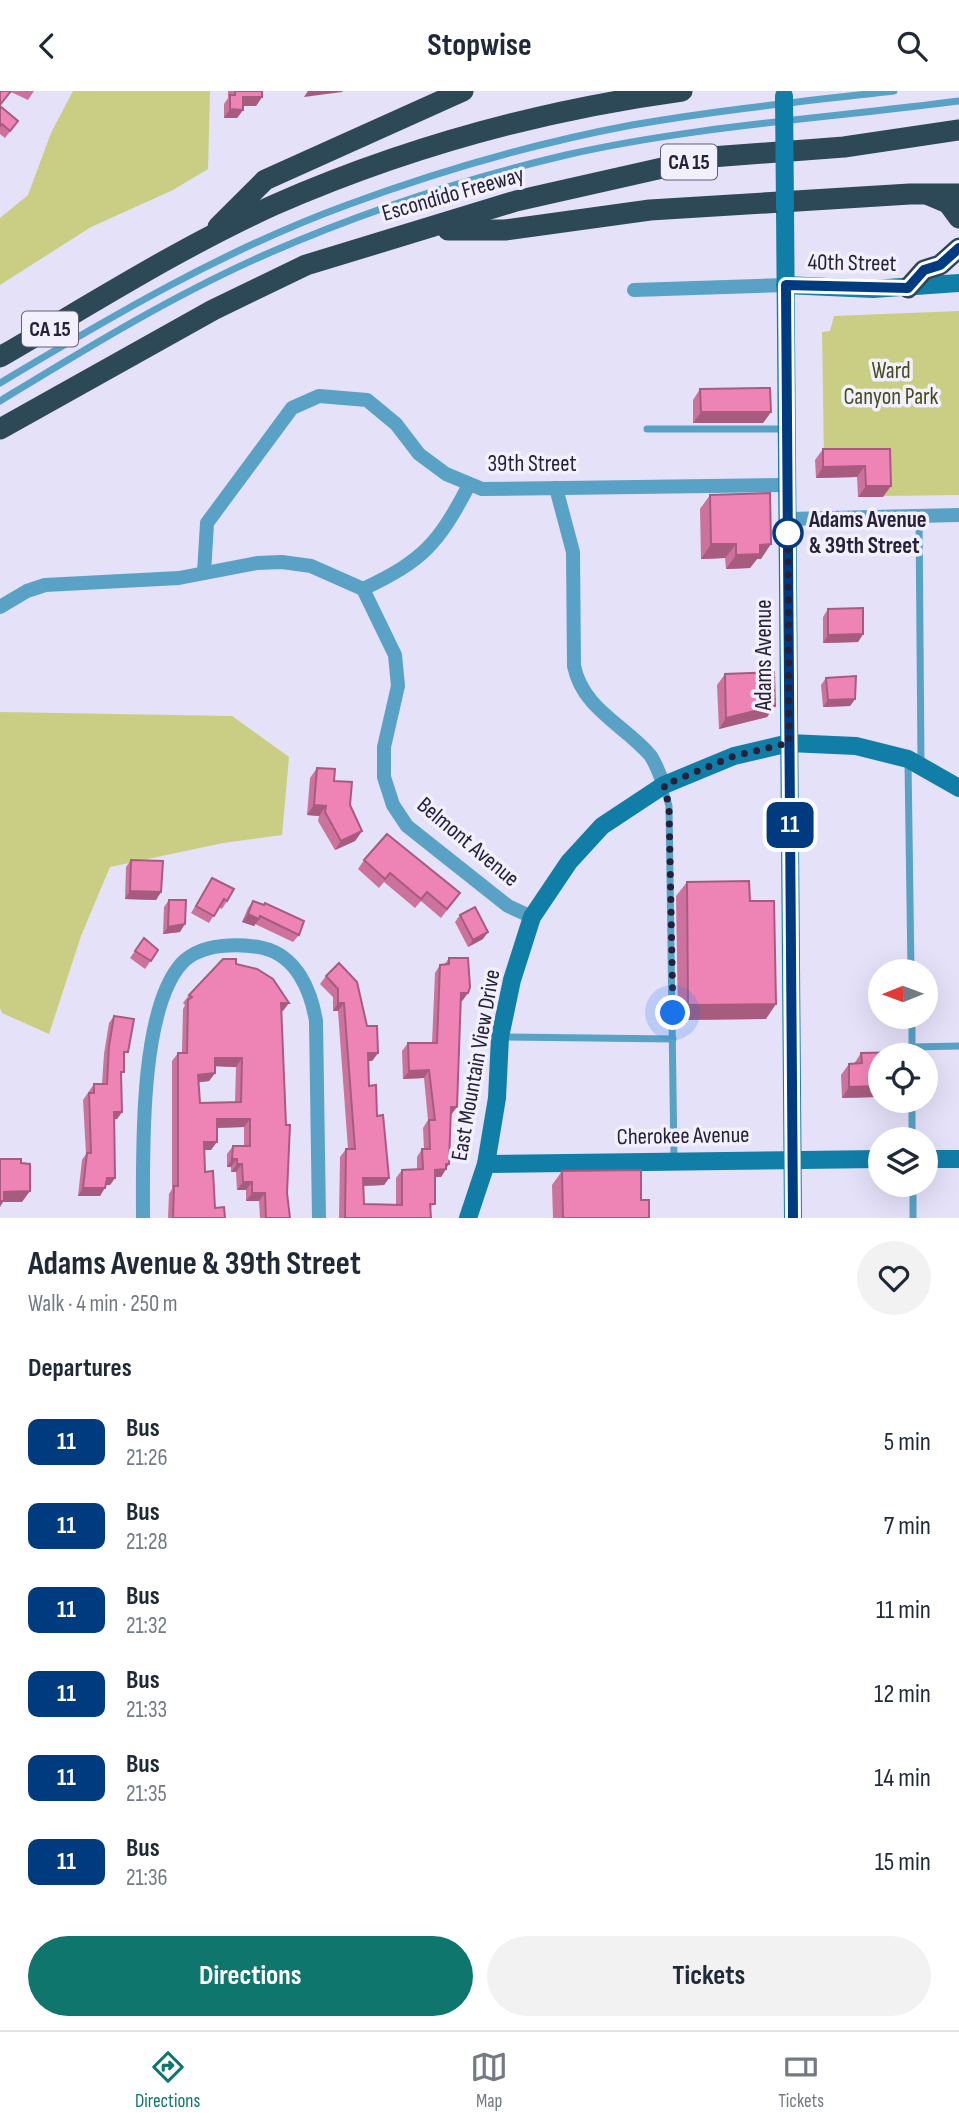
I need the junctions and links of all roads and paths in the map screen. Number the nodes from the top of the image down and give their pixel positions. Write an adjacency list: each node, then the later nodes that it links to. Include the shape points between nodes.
1 (463, 91): 11 (highway, via 265,180)
2 (682, 91): 11 (highway, CA 15, via 459,137 362,168)
3 (784, 91): 14 (main road, Adams Avenue, bridge)
4 (894, 91): 18 (lane, via 629,126 434,175 346,205 165,286)
5 (959, 101): 19 (lane, via 669,136 567,155 454,185 344,222 248,263 115,331)
6 (959, 130): 10 (highway, Escondido Freeway / CA 15, via 844,147 711,157 516,201)
7 (927, 194): 8 (highway); 9 (highway, via 948,203); 10 (highway, via 650,210 505,230)
8 (959, 194)
9 (959, 218)
10 (425, 230): 20 (highway, Escondido Freeway / CA 15, via 306,265 201,316)
11 (204, 241): 17 (highway, CA 15)
12 (959, 248): 15 (highway, via 940,265 924,270)
13 (959, 283): 15 (main road, 40th Street)
14 (786, 285): 15 (main road, 40th Street); 16 (street); 22 (main road, Adams Avenue)
15 (908, 288)
16 (634, 290)
17 (0, 357)
18 (0, 383)
19 (0, 401)
20 (0, 429)
21 (647, 429): 22 (lane)
22 (787, 429): 24 (main road, Adams Avenue)
23 (469, 485): 25 (street, 39th Street); 29 (street, via 419,454 396,424 367,400 319,396 292,408 207,523); 30 (street, 39th Street, via 450,521 421,556)
24 (787, 485): 25 (street, 39th Street); 28 (main road, Adams Avenue)
25 (556, 488): 34 (street, via 573,552 577,682 587,698 651,757)
26 (919, 515): 27 (street); 28 (street); 33 (lane)
27 (959, 515)
28 (788, 519): 32 (main road, Adams Avenue)
29 (204, 573): 30 (street, via 282,562 311,566); 31 (street, via 45,586)
30 (363, 589): 36 (street, Belmont Avenue, via 395,655 398,687 384,747 384,777 393,805 407,826 508,906)
31 (0, 607)
32 (789, 743): 33 (main road, East Mountain View Drive, via 856,746); 34 (main road, East Mountain View Drive, via 734,756); 42 (main road, Adams Avenue)
33 (914, 761): 35 (main road, East Mountain View Drive); 37 (lane)
34 (664, 785): 36 (main road, East Mountain View Drive, via 601,826 569,862); 39 (lane, via 669,806)
35 (959, 788)
36 (532, 917): 38 (main road, East Mountain View Drive)
37 (911, 959)
38 (500, 1037): 39 (lane); 47 (main road, East Mountain View Drive, via 497,1098)
39 (673, 1039): 46 (lane)
40 (959, 1046): 41 (lane)
41 (938, 1048)
42 (792, 1159): 43 (main road, Cherokee Avenue); 46 (main road, Cherokee Avenue); 52 (main road, Adams Avenue)
43 (868, 1159)
44 (938, 1159): 45 (main road)
45 (959, 1159)
46 (674, 1161): 47 (main road, Cherokee Avenue)
47 (486, 1164): 51 (main road, East Mountain View Drive)
48 (913, 1197): 53 (lane)
49 (142, 1218): 50 (street, via 153,1028 165,988 182,963 219,946 265,949 292,963 312,997)
50 (319, 1218)
51 (468, 1218)
52 (793, 1218)
53 (913, 1218)

